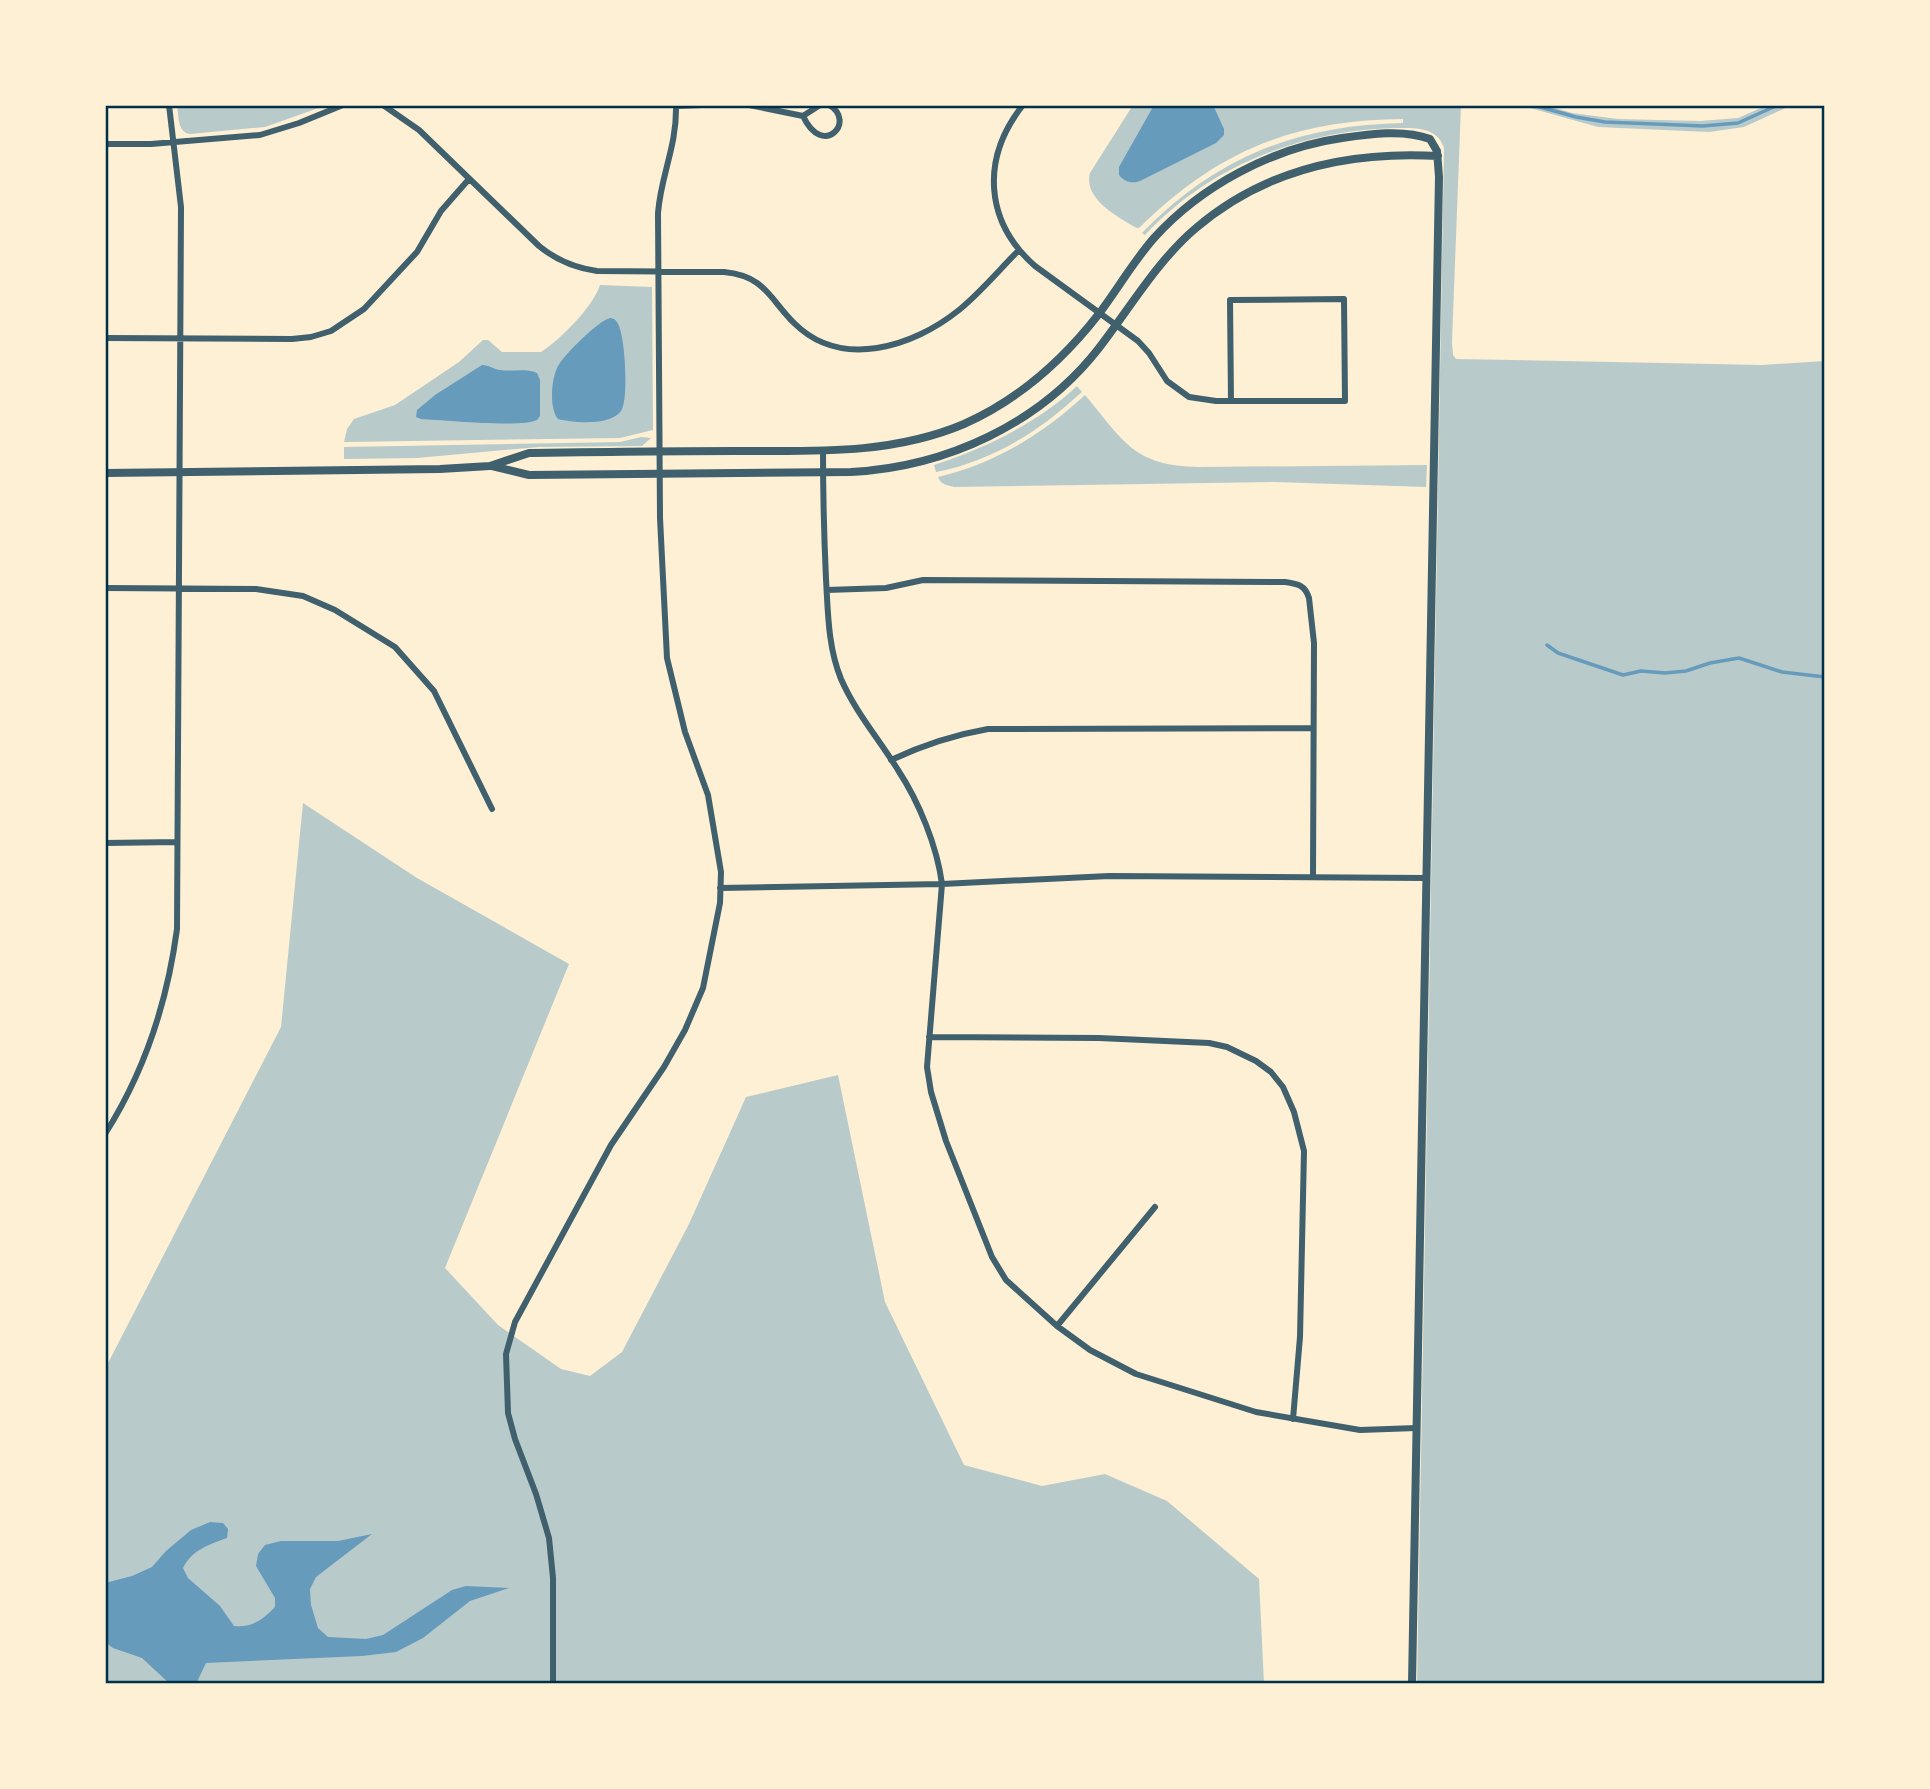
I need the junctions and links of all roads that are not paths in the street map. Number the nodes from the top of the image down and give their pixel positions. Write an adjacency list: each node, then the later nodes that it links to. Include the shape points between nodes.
1 (169, 105): 11 (street)
2 (343, 105): 11 (street, via 260,135)
3 (383, 105): 14 (street, via 419,130)
4 (702, 105): 9 (street)
5 (749, 105): 10 (street)
6 (820, 105): 10 (street)
7 (829, 105): 10 (street, via 840,118 829,135 813,133)
8 (1023, 105): 15 (street, via 1003,138 994,173 1000,215)
9 (676, 106): 16 (street, via 673,149 659,205)
10 (803, 116)
11 (174, 142): 12 (street); 20 (street, via 181,207)
12 (105, 144)
13 (1438, 156): 17 (street, via 1435,144 1427,138 1390,134 1338,138 1246,169 1166,226); 18 (street, via 1388,154 1343,159 1292,172 1251,190 1185,238); 38 (street)
14 (469, 179): 16 (street, via 539,246 565,262 597,271); 20 (street, via 444,207 412,258 364,309 338,327 299,339)
15 (1019, 250): 16 (street, via 942,323 901,342 865,350 836,347 809,335 765,289 746,277 724,272); 17 (street)
16 (659, 272): 23 (street)
17 (1099, 313): 18 (street); 22 (street, via 1044,373 980,416 902,443)
18 (1116, 325): 21 (street, via 1143,345 1175,389 1201,400); 26 (street, via 1082,368 1051,397 984,439 908,465)
19 (105, 338): 20 (street)
20 (179, 338): 25 (street)
21 (1231, 401): 21 (street, via 1230,300 1344,299 1345,401)
22 (823, 451): 23 (street); 26 (street)
23 (660, 452): 24 (street, via 529,453); 28 (street)
24 (490, 466): 25 (street); 28 (street, via 529,475)
25 (178, 472): 27 (street); 29 (street)
26 (823, 472): 28 (street); 31 (street)
27 (105, 473)
28 (660, 474): 40 (street, via 667,658 685,732 708,795)
29 (177, 587): 30 (street); 34 (street, via 256,589 303,596 395,647 434,691); 35 (street)
30 (105, 588)
31 (827, 590): 32 (street, via 886,588 923,580 1300,584 1307,591 1314,643); 33 (street, via 829,638 841,678 867,728)
32 (1313, 728): 33 (street, via 988,729 958,734); 37 (street)
33 (891, 760): 39 (street, via 934,842)
34 (492, 808)
35 (177, 842): 36 (street); 42 (street, via 177,929 166,996 142,1067)
36 (105, 843)
37 (1313, 877): 38 (street); 39 (street, via 1110,877)
38 (1425, 878): 46 (street)
39 (942, 884): 40 (street); 41 (street)
40 (720, 888): 47 (street, via 703,988 685,1030 611,1146 515,1322 506,1354 515,1439 549,1538)
41 (929, 1037): 44 (street, via 931,1092 992,1257 1006,1280); 45 (street, via 1209,1043 1256,1061 1275,1077 1294,1112 1304,1151 1300,1337)
42 (105, 1134)
43 (1155, 1207): 44 (street)
44 (1056, 1326): 45 (street, via 1136,1374)
45 (1293, 1419): 46 (street, via 1360,1430)
46 (1416, 1428): 48 (street)
47 (554, 1684)
48 (1412, 1684)

